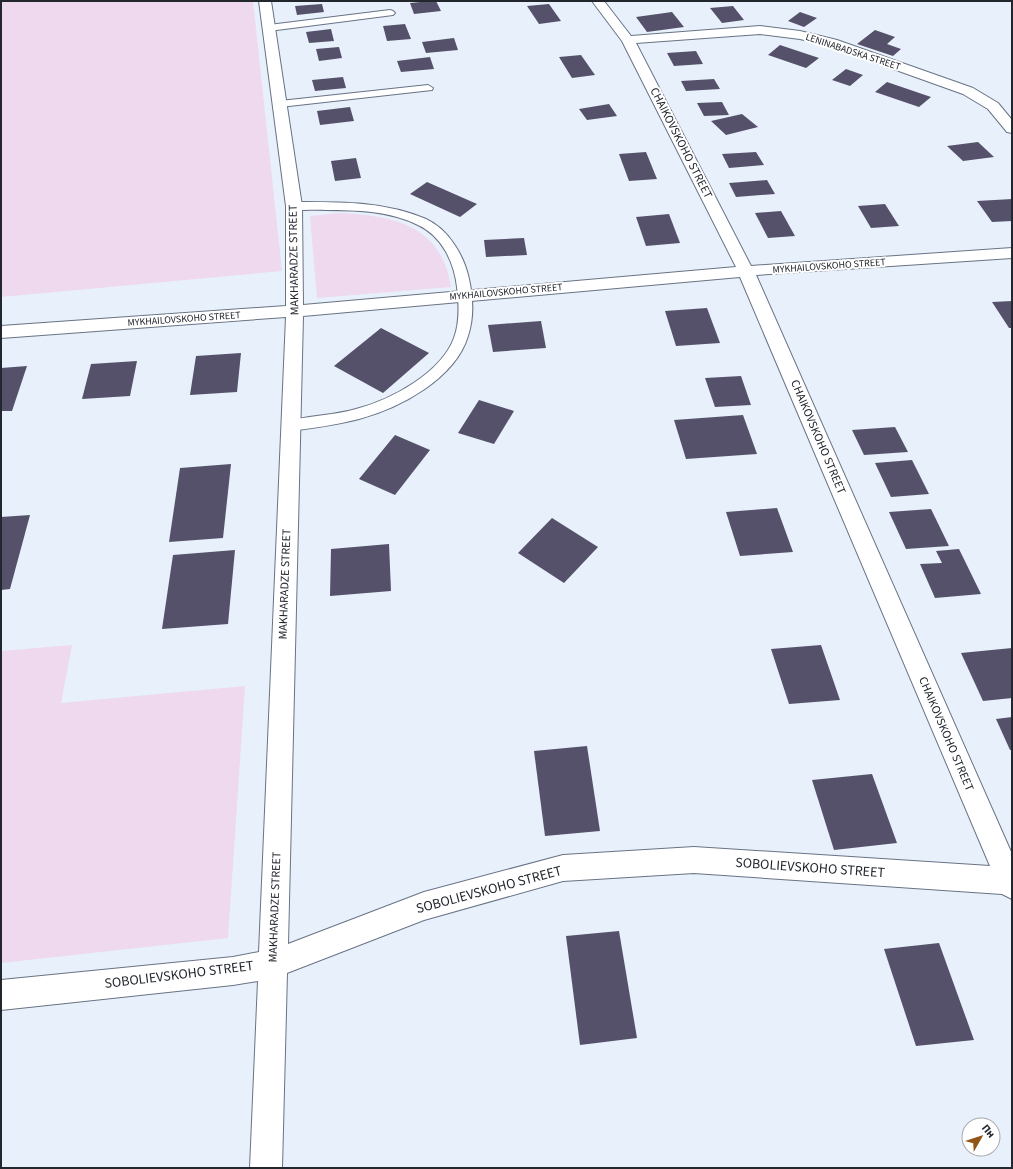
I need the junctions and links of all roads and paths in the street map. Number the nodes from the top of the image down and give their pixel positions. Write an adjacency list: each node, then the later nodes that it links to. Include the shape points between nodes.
1 (265, 1): 4 (street, MAKHARADZE STREET)
2 (598, 1): 5 (street, CHAIKOVSKOHO STREET)
3 (390, 13): 4 (lane)
4 (269, 28): 7 (street, MAKHARADZE STREET)
5 (628, 40): 8 (street, LENINABADSKA STREET, via 760,30 800,35 833,43 968,91 993,106); 11 (street, CHAIKOVSKOHO STREET)
6 (428, 88): 7 (lane)
7 (280, 104): 9 (street, MAKHARADZE STREET)
8 (1012, 130)
9 (294, 206): 12 (lane, via 371,208 423,222 441,237 456,260 462,273); 13 (street, MAKHARADZE STREET)
10 (1012, 253): 11 (street, MYKHAILOVSKOHO STREET)
11 (746, 271): 12 (street, MYKHAILOVSKOHO STREET); 16 (street, CHAIKOVSKOHO STREET)
12 (465, 296): 13 (street, MYKHAILOVSKOHO STREET); 15 (lane, via 464,324 458,344 446,361 424,383 360,414)
13 (295, 311): 14 (street, MYKHAILOVSKOHO STREET); 15 (street, MAKHARADZE STREET)
14 (1, 332)
15 (290, 426): 17 (street, MAKHARADZE STREET)
16 (1011, 883): 17 (street, SOBOLIEVSKOHO STREET, via 694,860 563,868 424,906)
17 (273, 964): 18 (street, SOBOLIEVSKOHO STREET, via 234,971); 19 (street, MAKHARADZE STREET)
18 (1, 995)
19 (266, 1168)

